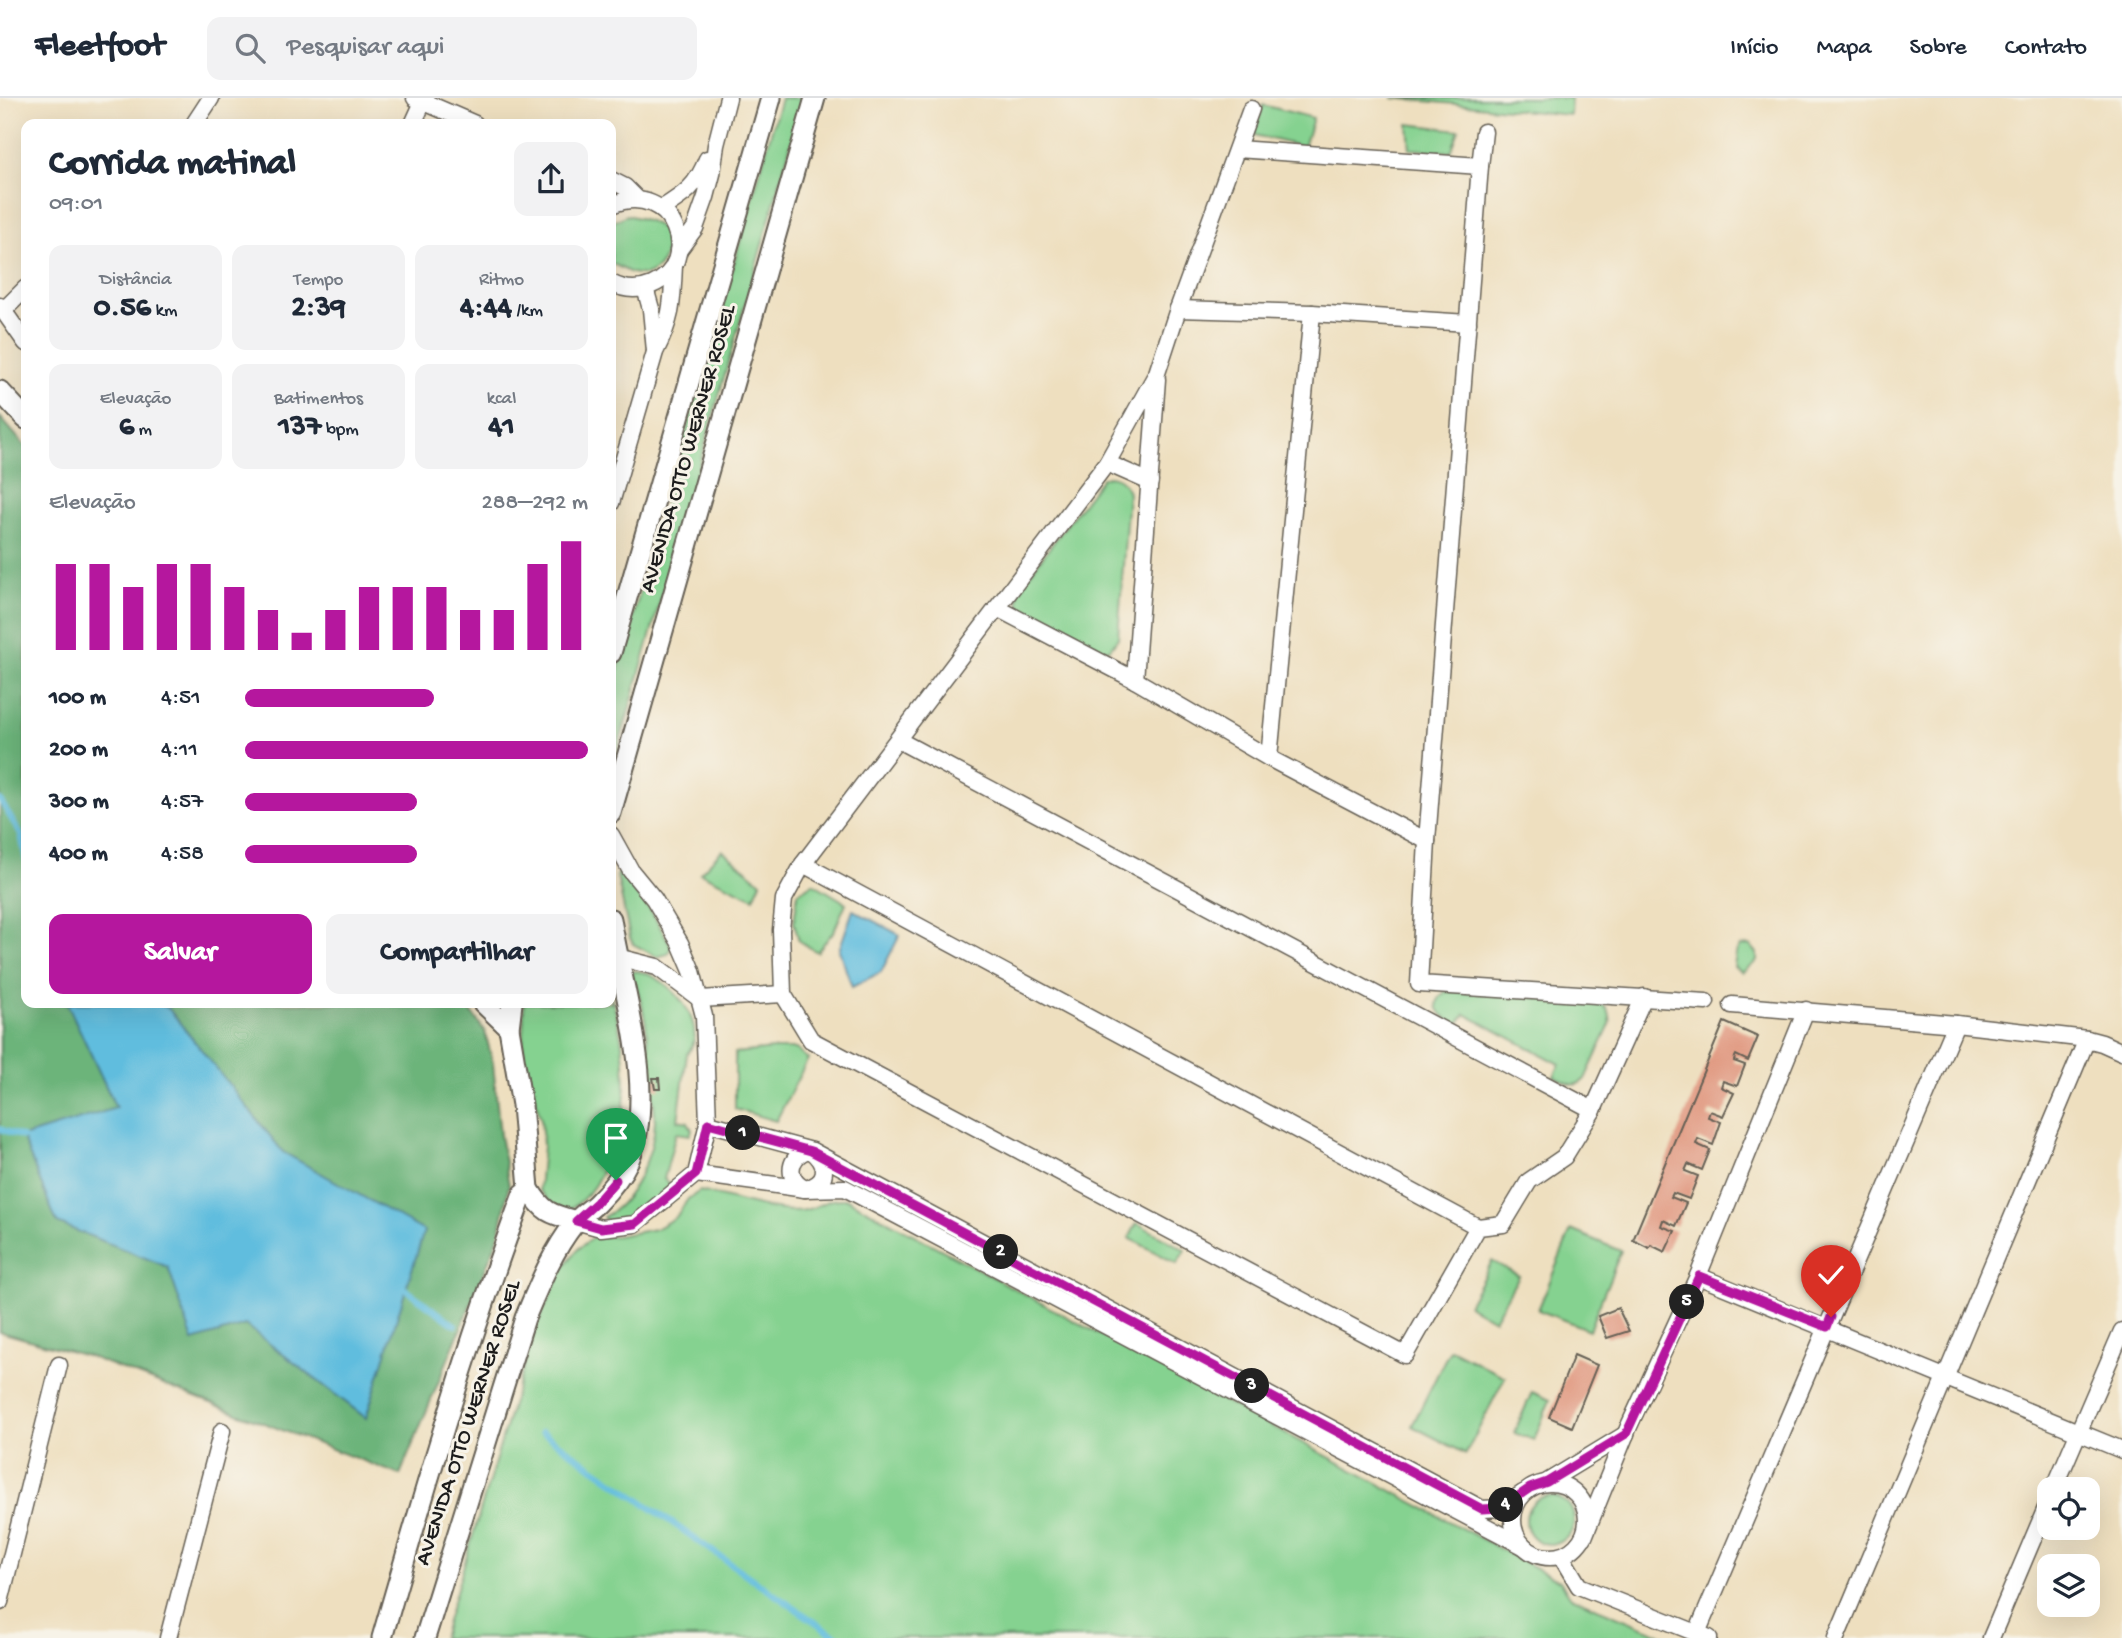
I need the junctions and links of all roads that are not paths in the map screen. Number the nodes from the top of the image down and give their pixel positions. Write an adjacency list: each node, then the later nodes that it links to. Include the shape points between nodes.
1 (211, 98): 7 (street)
2 (728, 98): 11 (street)
3 (771, 98): 35 (street, AVENIDA OTTO WERNER ROSEL)
4 (815, 98): 39 (street, AVENIDA OTTO WERNER ROSEL)
5 (419, 100): 8 (street); 9 (street)
6 (1251, 109): 12 (street)
7 (197, 119)
8 (414, 119)
9 (463, 119)
10 (1484, 132): 13 (street)
11 (716, 145): 17 (street, via 697,182); 18 (street, via 698,220)
12 (1237, 149): 13 (street); 23 (street)
13 (1480, 166): 25 (street)
14 (616, 182): 15 (street)
15 (637, 199): 16 (street); 17 (street)
16 (616, 203)
17 (662, 209): 18 (street, via 678,235)
18 (676, 258): 20 (street, via 667,275); 27 (street, via 672,310)
19 (616, 286): 20 (street)
20 (645, 288): 27 (street, via 652,309)
21 (21, 292): 22 (street)
22 (1, 308): 26 (street)
23 (1178, 309): 24 (street); 28 (street)
24 (1312, 313): 25 (street); 38 (street)
25 (1468, 323): 40 (street)
26 (21, 336)
27 (655, 352): 33 (street)
28 (1157, 373): 31 (street); 32 (street)
29 (0, 391): 30 (street)
30 (21, 414)
31 (1107, 463): 32 (street); 34 (street)
32 (1150, 482): 36 (street)
33 (616, 486)
34 (997, 608): 36 (street); 37 (street)
35 (616, 636)
36 (1135, 680): 38 (street)
37 (898, 740): 42 (street); 54 (street)
38 (1269, 758): 40 (street)
39 (616, 796)
40 (1427, 841): 45 (street)
41 (616, 844): 48 (street, via 680,943)
42 (803, 864): 46 (street, via 784,899 780,930); 66 (street)
43 (616, 957): 48 (street, via 657,967)
44 (616, 962): 65 (street, AVENIDA OTTO WERNER ROSEL, via 627,995 640,1109 629,1160)
45 (1419, 984): 47 (street); 54 (street)
46 (783, 994): 48 (street); 66 (street, via 811,1040 1405,1355)
47 (1644, 997): 49 (street); 59 (street)
48 (700, 999): 60 (street)
49 (1706, 1002)
50 (1732, 1005): 53 (street)
51 (488, 1008): 56 (street)
52 (511, 1008): 56 (street)
53 (1806, 1010): 55 (street); 67 (street)
54 (1415, 1015): 59 (street)
55 (1956, 1024): 57 (street); 68 (street)
56 (509, 1028): 63 (street)
57 (2087, 1039): 58 (street); 71 (street)
58 (2122, 1052)
59 (1593, 1111): 66 (street, via 1564,1157 1529,1181 1503,1224)
60 (708, 1123): 61 (street); 62 (street)
61 (811, 1151): 64 (street, via 823,1163 823,1176 815,1187); 64 (street, via 800,1154 792,1164 795,1182); 78 (street, via 1482,1509 1501,1508)
62 (696, 1174): 64 (street); 65 (street, via 635,1224 601,1228)
63 (529, 1189): 65 (street, via 539,1205); 86 (street, AVENIDA OTTO WERNER ROSEL, via 514,1218 463,1367)
64 (805, 1189): 81 (street, via 845,1188)
65 (576, 1221): 87 (street, AVENIDA OTTO WERNER ROSEL, via 546,1267 525,1318)
66 (1478, 1227)
67 (1699, 1276): 68 (street); 74 (street)
68 (1827, 1327): 71 (street); 84 (street)
69 (2122, 1331): 73 (street)
70 (59, 1365): 83 (street)
71 (1946, 1378): 73 (street); 88 (street)
72 (222, 1431): 85 (street)
73 (2078, 1432): 75 (street); 76 (street)
74 (1626, 1434): 77 (street); 80 (street)
75 (2122, 1450)
76 (2059, 1477)
77 (1547, 1482): 78 (street); 80 (street, via 1578,1494 1587,1515)
78 (1523, 1493): 81 (street, via 1516,1503 1513,1527)
79 (2037, 1529): 89 (street)
80 (1584, 1537): 82 (street)
81 (1525, 1547): 82 (street, via 1536,1555)
82 (1561, 1556): 84 (street, via 1579,1586)
83 (0, 1602)
84 (1703, 1635)
85 (168, 1638)
86 (382, 1638)
87 (425, 1638)
88 (1836, 1638)
89 (1991, 1638)

